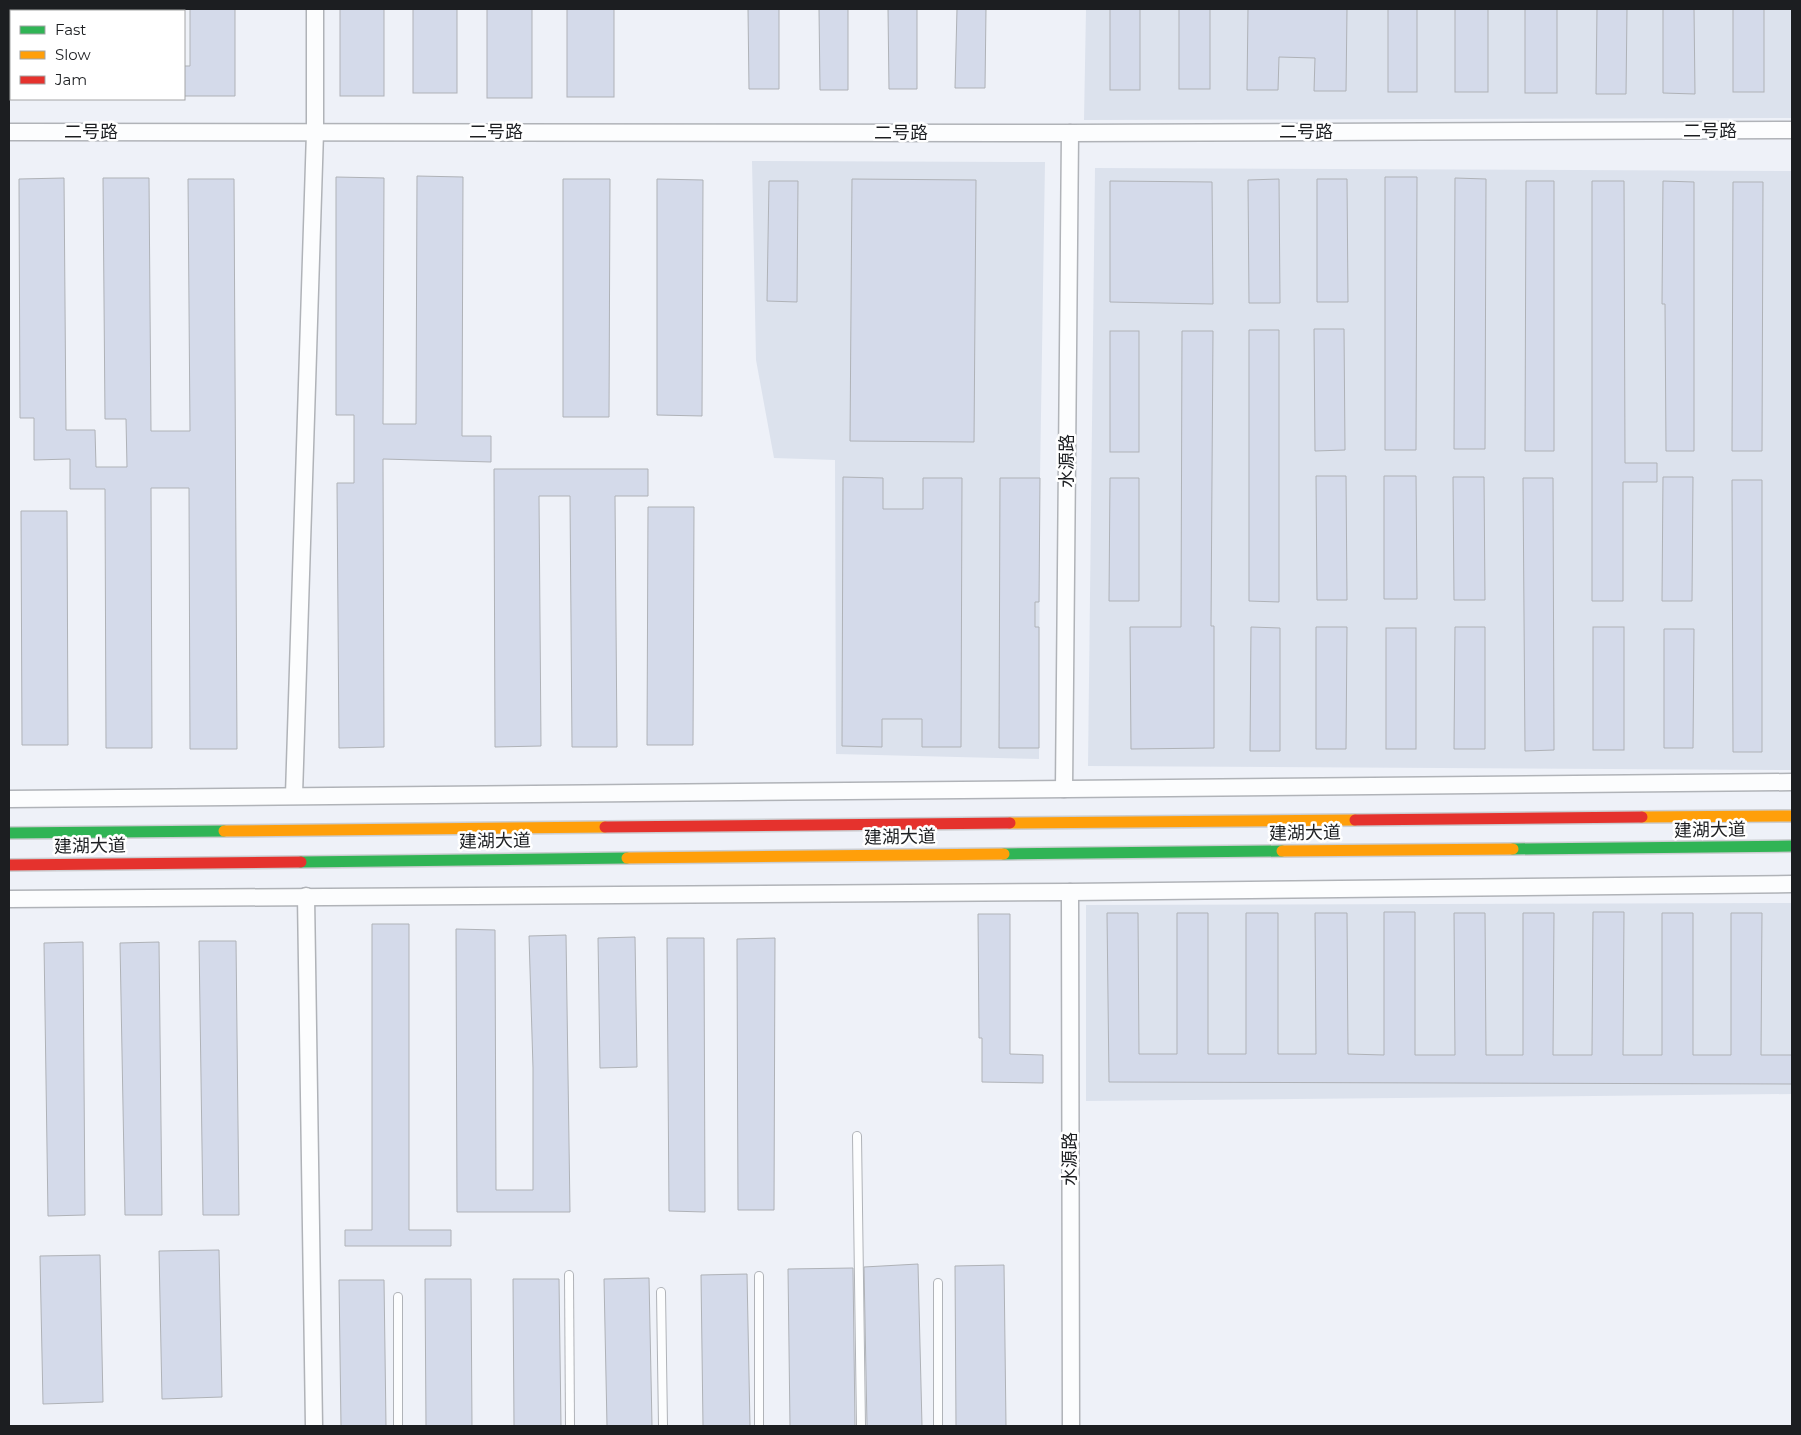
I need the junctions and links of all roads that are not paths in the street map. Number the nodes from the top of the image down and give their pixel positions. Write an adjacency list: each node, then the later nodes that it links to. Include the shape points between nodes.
1 (315, 9): 4 (street)
2 (1792, 130): 5 (street, 二号路)
3 (9, 132): 4 (street, 二号路)
4 (315, 132): 5 (street, 二号路); 8 (street)
5 (1070, 133): 7 (street, 水源路)
6 (1792, 782): 7 (street)
7 (1064, 789): 8 (street)
8 (294, 795): 9 (street)
9 (9, 799)
10 (1792, 816): 11 (main road, 建湖大道)
11 (9, 833)
12 (1792, 846): 13 (main road, 建湖大道)
13 (9, 865)
14 (1792, 884): 15 (street)
15 (1070, 892): 16 (street); 31 (street, 水源路)
16 (306, 896): 17 (street); 24 (street)
17 (9, 899)
18 (857, 1136): 29 (lane)
19 (570, 1274): 26 (lane)
20 (759, 1276): 28 (lane)
21 (938, 1283): 30 (lane)
22 (661, 1292): 27 (lane)
23 (398, 1297): 25 (lane)
24 (314, 1426)
25 (398, 1426)
26 (570, 1426)
27 (663, 1426)
28 (759, 1426)
29 (861, 1426)
30 (938, 1426)
31 (1070, 1426)

